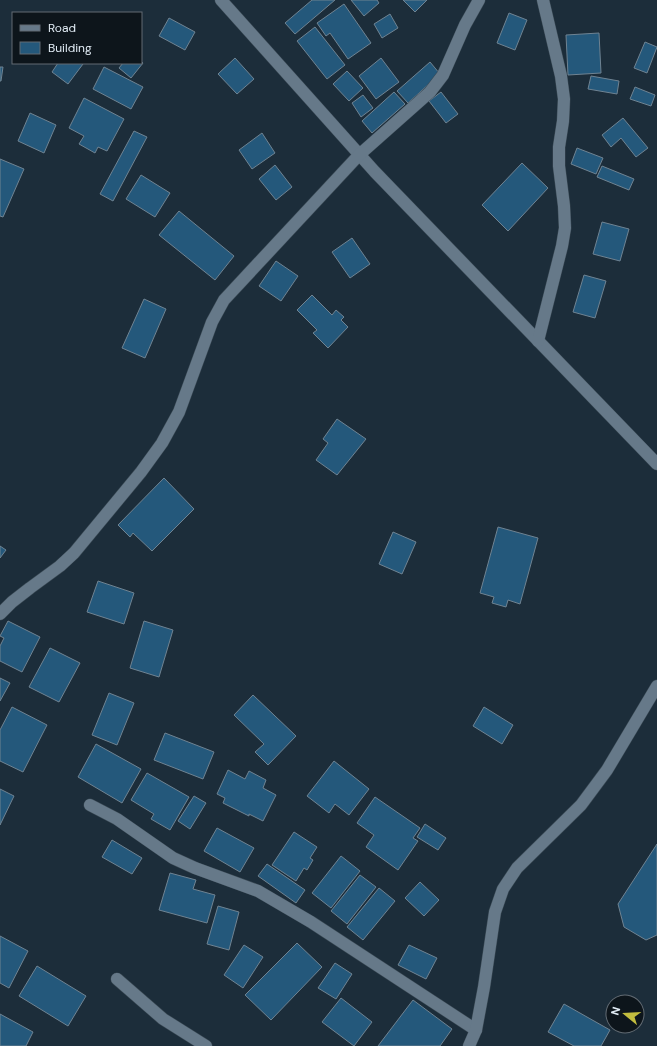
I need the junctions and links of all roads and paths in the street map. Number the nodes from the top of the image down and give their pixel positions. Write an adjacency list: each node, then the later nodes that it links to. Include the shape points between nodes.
1 (220, 0): 4 (street)
2 (479, 0): 4 (street, via 443,75 430,92)
3 (543, 0): 5 (street, via 564,99 559,166 564,228 562,246)
4 (358, 155): 5 (street); 7 (street, via 224,300 212,322 179,412 162,443 141,472 74,553)
5 (538, 341): 6 (street)
6 (657, 464)
7 (0, 614)
8 (657, 686): 11 (street, via 607,770 581,805 517,868 503,889 495,912)
9 (90, 805): 11 (street, via 117,819 173,858 258,891 311,922)
10 (117, 980): 12 (street, via 163,1019)
11 (476, 1030): 13 (street)
12 (206, 1046)
13 (469, 1046)

